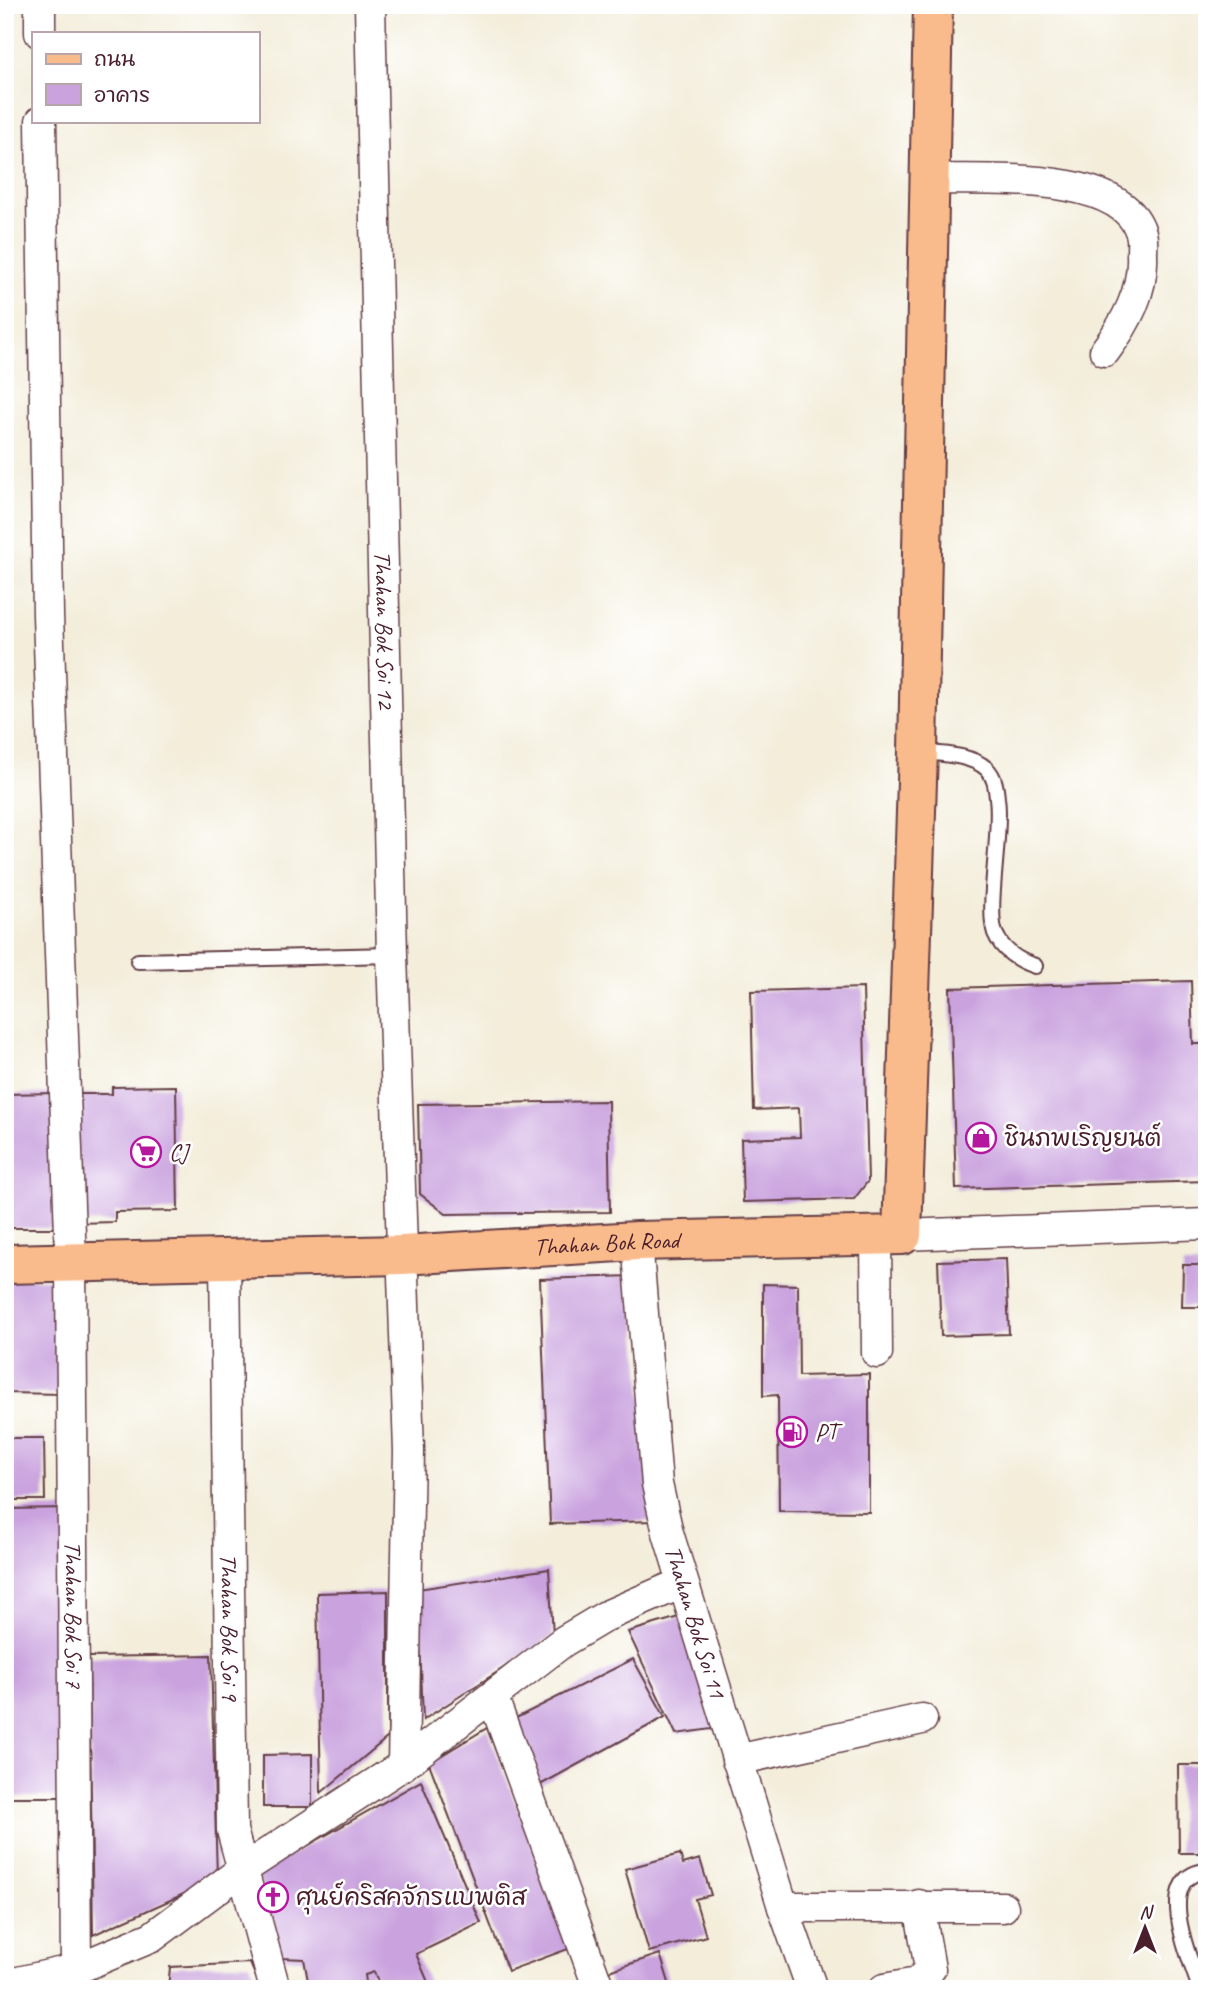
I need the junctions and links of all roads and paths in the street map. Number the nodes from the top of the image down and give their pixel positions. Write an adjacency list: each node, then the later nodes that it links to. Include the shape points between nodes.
1 (40, 5): 4 (street)
2 (370, 5): 9 (street, Thahan Bok Soi 12)
3 (933, 5): 6 (main road)
4 (40, 32)
5 (41, 122): 17 (street, Thahan Bok Soi 7, via 48,615)
6 (929, 179): 7 (street, via 1059,183 1092,191 1132,216 1141,233 1143,261 1137,296 1122,329); 8 (main road)
7 (1105, 351)
8 (918, 751): 11 (lane, via 973,761 986,768 995,781 999,815 993,925 1009,952); 13 (main road)
9 (393, 955): 10 (lane); 15 (street, Thahan Bok Soi 12)
10 (138, 961)
11 (1035, 966)
12 (1207, 1224): 13 (street, Thahan Bok Road)
13 (889, 1235): 14 (main road, Thahan Bok Road); 19 (street)
14 (637, 1241): 15 (main road, Thahan Bok Road); 20 (street, Thahan Bok Soi 11, via 657,1484)
15 (402, 1255): 16 (main road, Thahan Bok Road); 24 (street, Thahan Bok Soi 12, via 409,1451)
16 (225, 1259): 17 (main road, Thahan Bok Road); 25 (street, Thahan Bok Soi 9, via 232,1830)
17 (71, 1262): 18 (main road, Thahan Bok Road); 30 (street, Thahan Bok Soi 7)
18 (5, 1264)
19 (877, 1353)
20 (682, 1583): 21 (street, via 606,1616 564,1641); 23 (street, Thahan Bok Soi 11)
21 (493, 1698): 24 (street); 33 (street)
22 (922, 1719): 23 (street)
23 (737, 1760): 28 (street, Thahan Bok Soi 11)
24 (403, 1765): 25 (street)
25 (242, 1870): 30 (street, via 152,1937); 32 (street, Thahan Bok Soi 9)
26 (1207, 1871): 36 (lane, via 1193,1872 1182,1881 1176,1897)
27 (919, 1905): 28 (street); 29 (street); 35 (street, via 930,1969 917,1983)
28 (783, 1907): 34 (street, Thahan Bok Soi 11)
29 (1003, 1907)
30 (76, 1969): 31 (street)
31 (5, 1985)
32 (275, 1989)
33 (599, 1989)
34 (812, 1989)
35 (884, 1989)
36 (1200, 1989)

